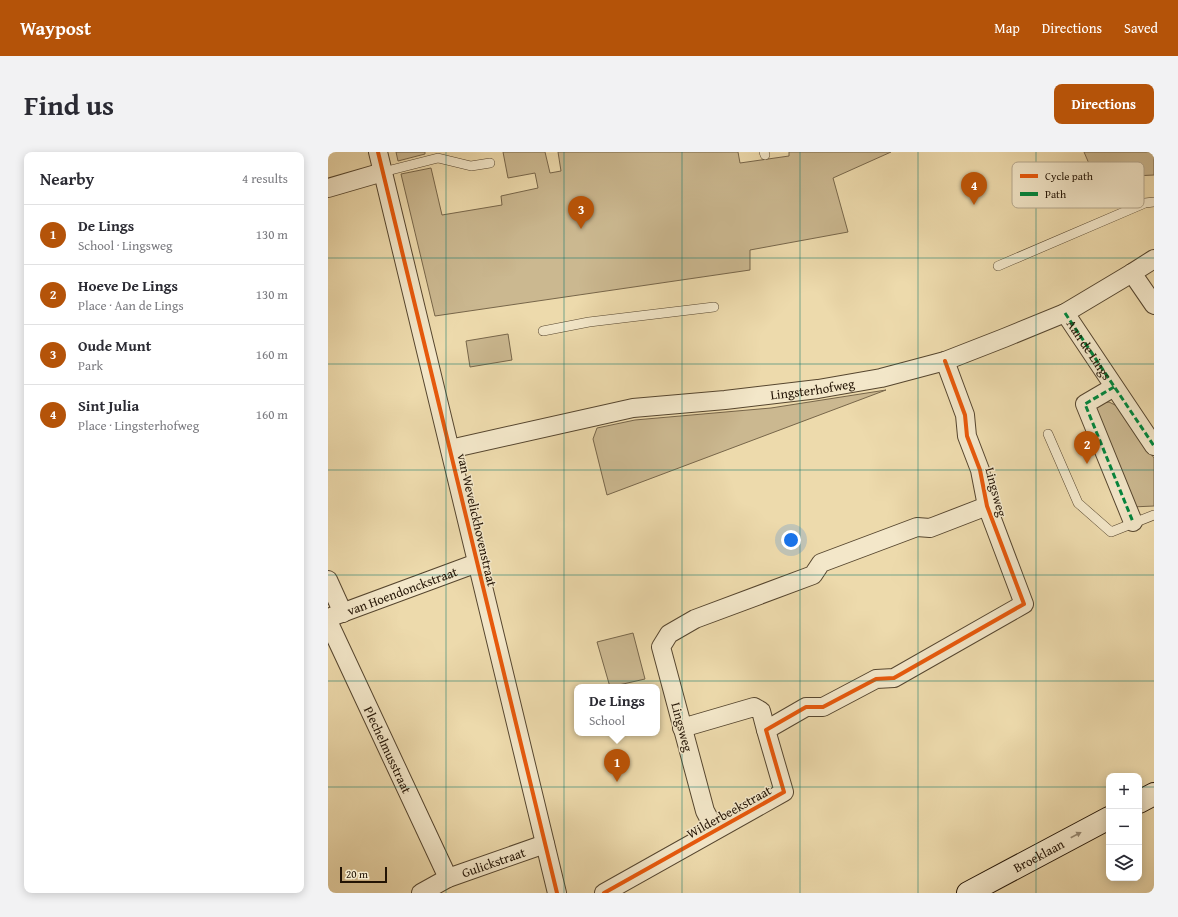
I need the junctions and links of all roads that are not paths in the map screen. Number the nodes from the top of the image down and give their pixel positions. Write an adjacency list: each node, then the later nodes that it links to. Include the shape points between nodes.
1 (378, 152): 3 (street, van Wevelickhovenstraat)
2 (490, 162): 3 (lane, via 470,166 438,158)
3 (383, 172): 4 (street); 19 (street, van Wevelickhovenstraat)
4 (328, 188)
5 (1154, 202): 6 (lane)
6 (1144, 203)
7 (1133, 208): 9 (lane)
8 (1154, 259): 10 (street, Lingsterhofweg)
9 (998, 266)
10 (1132, 273): 11 (street); 13 (street, Lingsterhofweg)
11 (1154, 305)
12 (714, 307): 14 (lane, via 590,322)
13 (1065, 313): 15 (street, Lingsterhofweg); 16 (street, Aan de Lings)
14 (543, 331)
15 (945, 361): 19 (street, Lingsterhofweg, via 881,378 818,389 633,408); 20 (street, Lingsweg, via 965,415 967,436 980,470)
16 (1114, 387): 18 (street, Aan de Lings); 22 (street, Aan de Lings, via 1085,404)
17 (1048, 434): 22 (lane, via 1078,503 1111,532)
18 (1154, 446)
19 (450, 449): 23 (street, van Wevelickhovenstraat)
20 (987, 506): 26 (street, Lingsweg, via 930,528 917,527 821,563 813,575 695,619 669,634 661,647); 27 (street, Lingsweg, via 1024,604 894,678 876,679 823,707 806,707)
21 (1154, 515): 22 (lane)
22 (1133, 522)
23 (477, 563): 25 (street, van Hoendonckstraat); 32 (street, van Wevelickhovenstraat)
24 (328, 580): 25 (street, Plechelmusstraat)
25 (333, 617): 33 (street, Plechelmusstraat)
26 (682, 728): 27 (street, Wilderbeekstraat, via 754,707 761,711); 31 (street, Lingsweg, via 705,811)
27 (766, 730): 31 (street, Wilderbeekstraat, via 784,792)
28 (1154, 794): 29 (street)
29 (1142, 800)
30 (1106, 820): 37 (street, Broeklaan, one-way to 30)
31 (715, 830): 36 (street, Wilderbeekstraat)
32 (545, 844): 33 (street, Gulickstraat); 35 (street, van Wevelickhovenstraat)
33 (448, 878): 34 (street, Gulickstraat)
34 (421, 893)
35 (557, 893)
36 (604, 893)
37 (968, 893)

